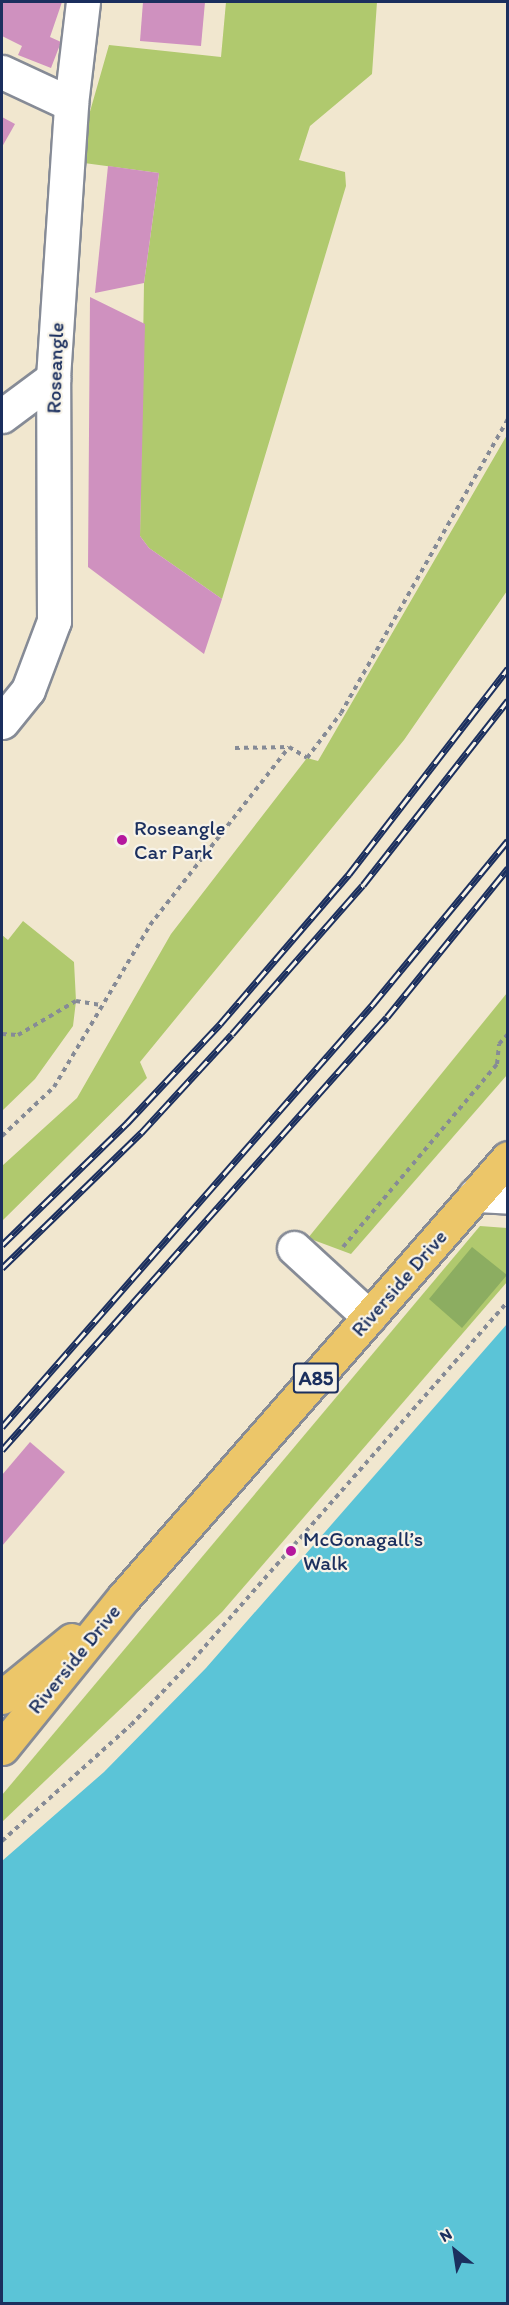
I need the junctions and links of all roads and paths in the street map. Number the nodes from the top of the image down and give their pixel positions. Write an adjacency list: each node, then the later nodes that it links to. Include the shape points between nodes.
1 (83, 2): 3 (street, Roseangle)
2 (2, 72): 3 (street)
3 (71, 104): 4 (street, Roseangle)
4 (52, 378): 5 (street); 7 (street, Roseangle, via 54,621 28,690)
5 (2, 416)
6 (507, 419): 8 (path, via 341,713 307,758)
7 (2, 722)
8 (289, 747): 9 (path); 10 (path, via 173,893)
9 (235, 748)
10 (101, 1005): 11 (path, via 76,1000 18,1035); 13 (path, via 54,1087)
11 (2, 1034)
12 (507, 1034): 18 (path, via 499,1044 497,1065)
13 (2, 1136)
14 (507, 1158): 15 (main road, Riverside Drive / A85)
15 (476, 1195): 16 (street); 20 (main road, Riverside Drive / A85)
16 (507, 1197)
17 (294, 1248): 18 (street)
18 (321, 1272): 20 (street)
19 (507, 1302): 24 (path, via 284,1559 152,1702)
20 (369, 1317): 21 (main road, Riverside Drive / A85)
21 (124, 1598): 22 (main road, Riverside Drive / A85); 23 (main road, Riverside Drive / A85)
22 (2, 1697)
23 (2, 1748)
24 (2, 1841)

